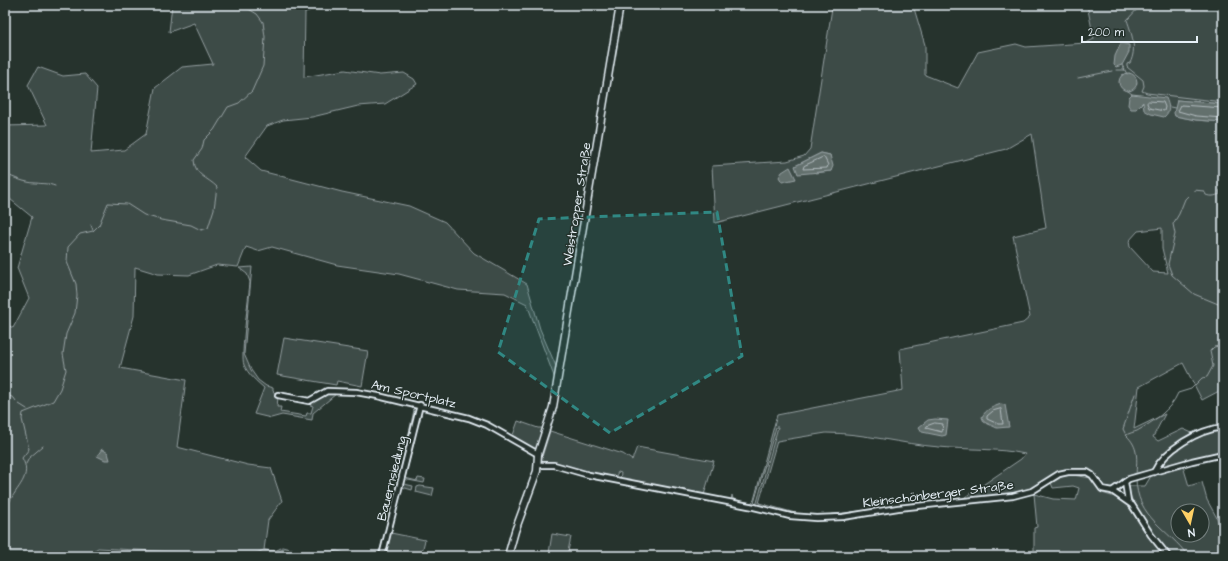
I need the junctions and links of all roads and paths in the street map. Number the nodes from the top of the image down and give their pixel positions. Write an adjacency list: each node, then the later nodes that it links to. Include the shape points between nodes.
1 (620, 5): 5 (street, Weistropper Straße, via 553,407)
2 (278, 395): 3 (street, Am Sportplatz, via 309,401 328,391 347,391)
3 (420, 405): 5 (street, Am Sportplatz, via 487,425); 14 (street, Bauernsiedlung)
4 (1223, 427): 8 (street, via 1201,434 1173,448)
5 (538, 454): 7 (street)
6 (1223, 454): 8 (street)
7 (539, 465): 10 (street, Kleinschönberger Straße, via 554,465 589,475 800,517 843,517 1024,493 1039,488 1059,474 1068,472 1086,472 1102,489); 15 (street)
8 (1154, 472): 9 (street)
9 (1127, 480): 10 (street); 11 (street)
10 (1112, 491): 11 (street, Kleinschönberger Straße)
11 (1128, 501): 16 (street)
12 (283, 555): 13 (street)
13 (334, 556)
14 (382, 556)
15 (508, 556)
16 (1168, 556)

